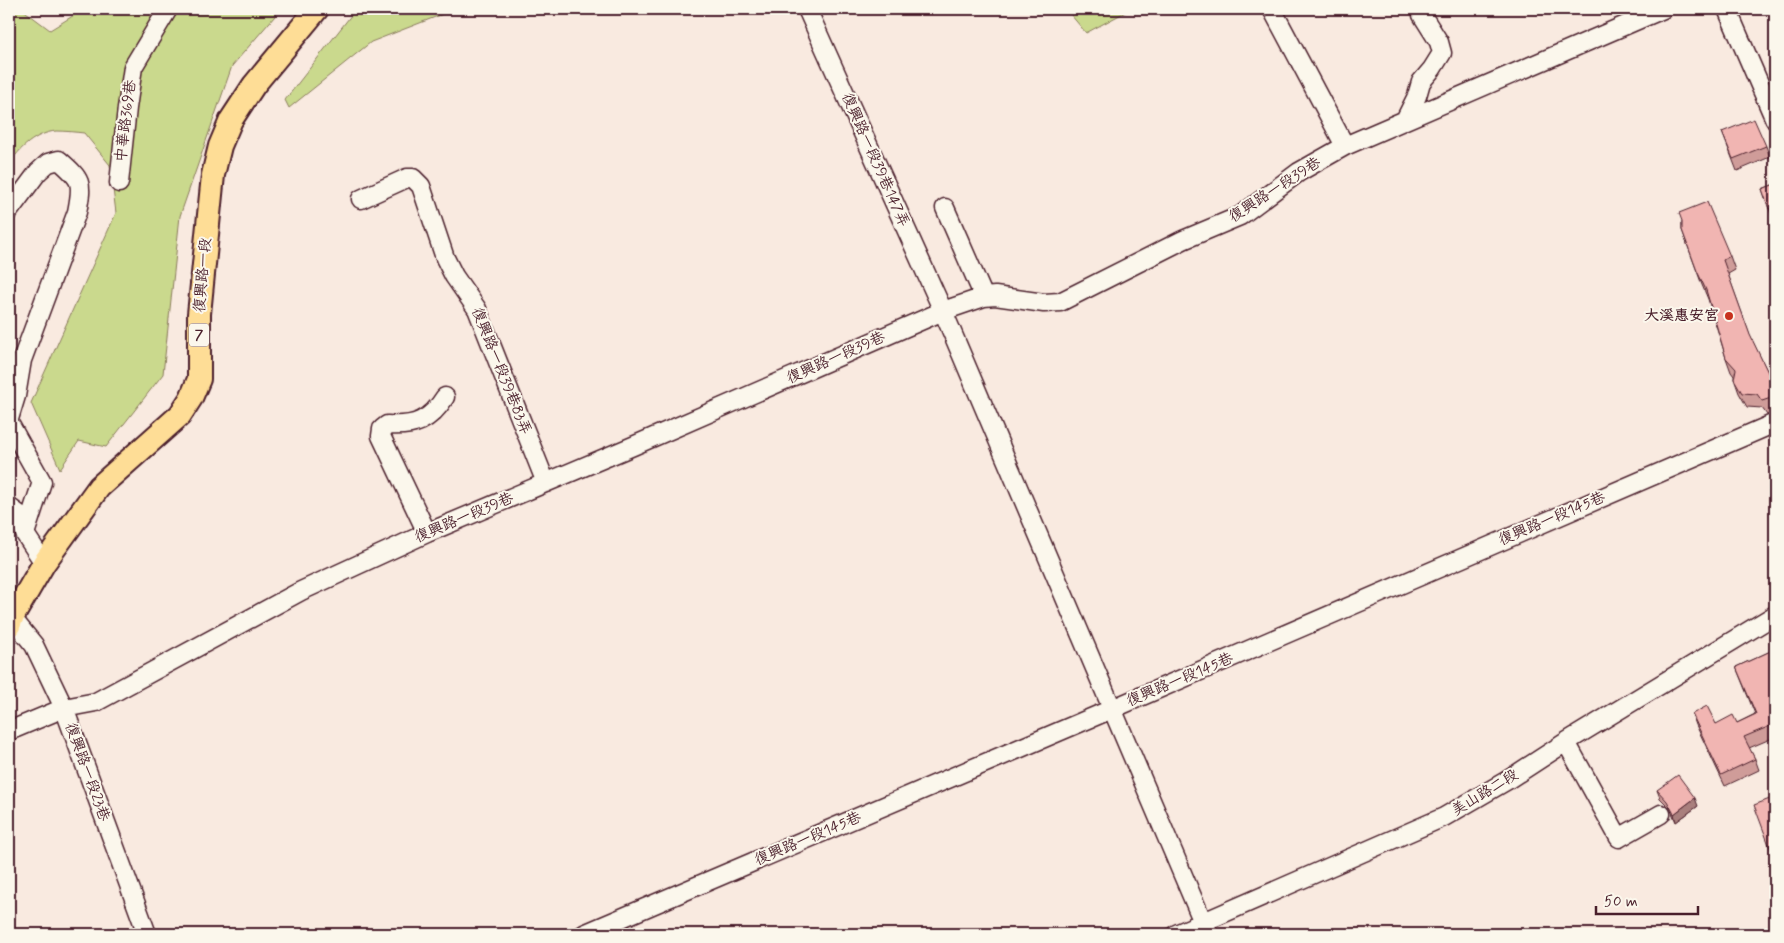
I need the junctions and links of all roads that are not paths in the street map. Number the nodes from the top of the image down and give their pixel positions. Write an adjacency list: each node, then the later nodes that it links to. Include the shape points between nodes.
1 (168, 9): 11 (street, 中華路369巷, via 133,67)
2 (317, 9): 24 (main road, 復興路一段 / 7, via 254,85 231,120 220,146 213,175 199,314 199,379 191,398 180,415 99,488)
3 (807, 9): 16 (street, 復興路一段39巷147弄)
4 (1272, 9): 10 (street)
5 (1662, 9): 8 (street, 復興路一段39巷)
6 (1727, 9): 9 (street)
7 (1422, 15): 8 (street, via 1442,53 1420,82)
8 (1405, 120): 10 (street, 復興路一段39巷)
9 (1775, 120)
10 (1345, 146): 15 (street, 復興路一段39巷, via 1300,172 1240,216 1060,302)
11 (119, 182)
12 (361, 199): 20 (street, 復興路一段39巷83弄, via 407,178 413,178 421,186 445,258 477,309)
13 (945, 208): 15 (street)
14 (9, 211): 18 (street, via 48,163 59,160 76,174 81,191 77,212 22,360)
15 (984, 297): 16 (street, 復興路一段39巷)
16 (943, 311): 20 (street, 復興路一段39巷); 28 (street, 復興路一段39巷147弄)
17 (445, 397): 22 (street, via 439,407 420,422 387,425 381,436)
18 (9, 421): 23 (street, via 42,482)
19 (1775, 423): 28 (street, 復興路一段145巷)
20 (546, 483): 22 (street, 復興路一段39巷)
21 (9, 507): 23 (street, via 20,515)
22 (427, 533): 27 (street, 復興路一段39巷, via 301,591 96,702)
23 (25, 534): 24 (street)
24 (44, 563): 26 (main road, 復興路一段 / 7)
25 (1775, 615): 30 (street, 美山路二段)
26 (10, 622): 27 (street, 復興路一段23巷, via 34,645)
27 (64, 708): 29 (street, 復興路一段39巷); 33 (street, 復興路一段23巷)
28 (1112, 709): 32 (street, 復興路一段39巷147弄); 34 (street, 復興路一段145巷)
29 (9, 731)
30 (1566, 742): 31 (street, via 1619,838); 32 (street, 美山路二段, via 1506,782 1444,817)
31 (1661, 814)
32 (1205, 928): 35 (street, 美山路二段)
33 (147, 934)
34 (584, 934)
35 (1176, 934)

